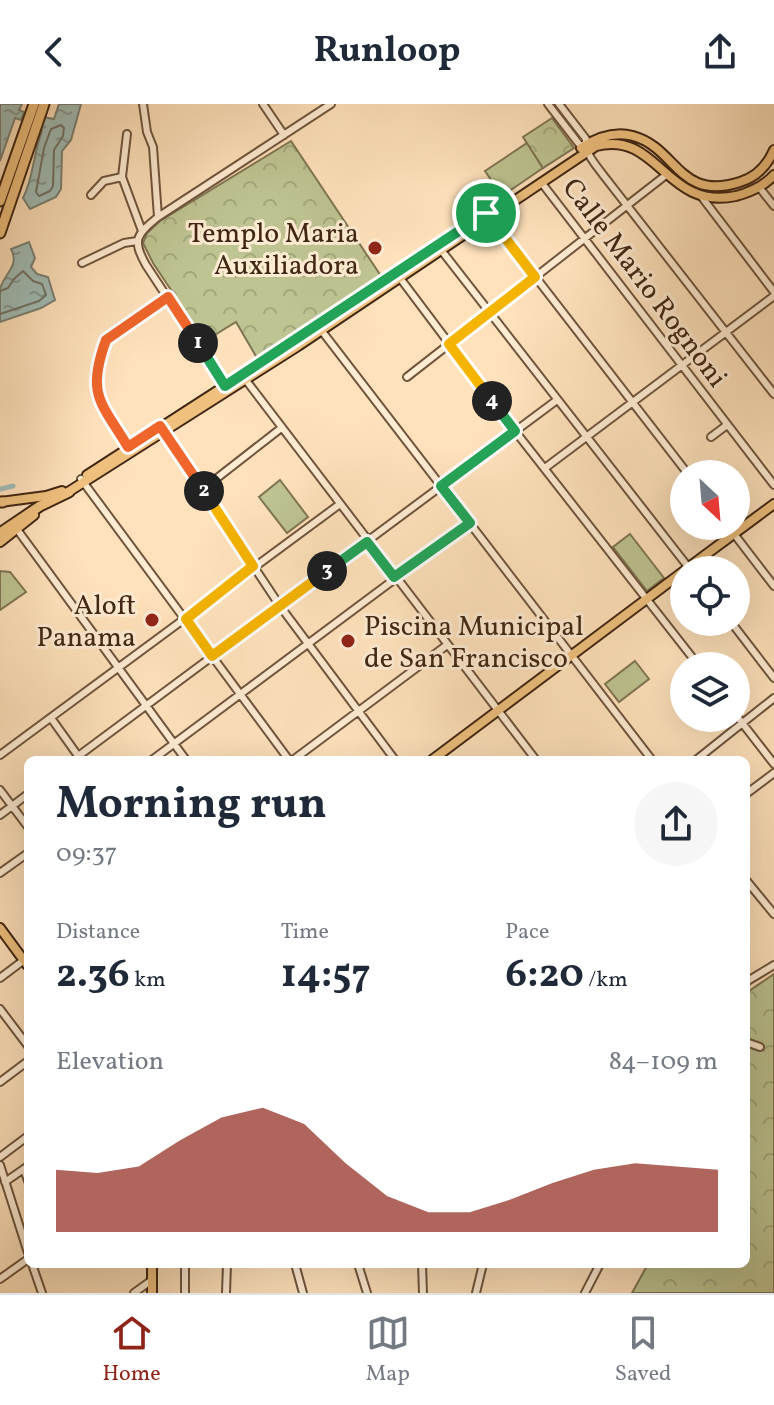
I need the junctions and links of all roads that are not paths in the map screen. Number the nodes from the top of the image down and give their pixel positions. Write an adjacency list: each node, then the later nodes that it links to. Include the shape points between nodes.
1 (34, 104): 20 (highway)
2 (44, 104): 26 (highway)
3 (143, 104): 24 (street, via 153,147)
4 (263, 104): 10 (street)
5 (331, 104): 8 (street)
6 (548, 104): 11 (street)
7 (559, 104): 11 (street, via 586,139)
8 (319, 107): 10 (street)
9 (127, 134): 15 (street)
10 (284, 135): 24 (street)
11 (586, 148): 12 (main road, via 600,138 634,136 688,179 724,187 751,179); 13 (main road, via 626,144); 16 (main road); 21 (street); 23 (main road)
12 (774, 150)
13 (666, 175): 19 (main road); 21 (street)
14 (774, 175): 17 (main road)
15 (122, 177): 18 (street, via 104,181); 25 (street)
16 (541, 182): 23 (main road); 27 (street, Calle Mario Rognoni)
17 (759, 187): 19 (main road, via 726,198); 22 (street)
18 (91, 195)
19 (701, 196): 33 (street)
20 (0, 201)
21 (628, 205): 27 (street); 37 (street)
22 (774, 206)
23 (487, 215): 29 (main road); 32 (street)
24 (158, 217): 25 (street)
25 (142, 231): 28 (street)
26 (0, 233)
27 (585, 239): 32 (street); 39 (street, Calle Mario Rognoni)
28 (137, 241): 30 (street); 34 (street)
29 (440, 248): 31 (main road); 35 (street)
30 (82, 263)
31 (398, 276): 36 (main road); 38 (street)
32 (535, 277): 35 (street); 45 (street)
33 (774, 294): 37 (street)
34 (168, 297): 42 (street); 52 (street, via 112,334 104,346 96,396)
35 (489, 314): 38 (street); 44 (street)
36 (320, 328): 40 (main road); 57 (street)
37 (725, 331): 39 (street); 43 (street)
38 (449, 344): 41 (street); 49 (street)
39 (681, 365): 45 (street); 46 (street, Calle Mario Rognoni)
40 (243, 377): 42 (main road); 48 (street)
41 (407, 377)
42 (227, 388): 47 (main road)
43 (774, 394)
44 (557, 400): 49 (street); 50 (street)
45 (632, 402): 50 (street); 53 (street)
46 (727, 425): 51 (street); 56 (street, Calle Mario Rognoni)
47 (162, 428): 52 (main road); 55 (main road); 58 (street)
48 (280, 429): 58 (street); 62 (street)
49 (515, 431): 54 (street); 57 (street)
50 (588, 437): 54 (street); 71 (street)
51 (711, 437)
52 (128, 447): 55 (main road)
53 (677, 460)
54 (545, 468): 77 (street)
55 (82, 481): 59 (main road); 60 (main road); 79 (street)
56 (774, 485)
57 (441, 486): 65 (street); 70 (street)
58 (203, 489): 73 (street)
59 (69, 492): 66 (main road); 67 (highway, via 40,506)
60 (57, 493): 61 (main road); 67 (highway)
61 (1, 502)
62 (340, 504): 70 (street); 73 (street)
63 (774, 504): 64 (main road)
64 (750, 522)
65 (470, 523): 74 (street); 84 (street)
66 (16, 528): 67 (main road); 86 (street)
67 (1, 536)
68 (727, 540): 72 (main road)
69 (740, 540): 76 (street)
70 (367, 542): 74 (street); 78 (street)
71 (677, 556)
72 (706, 556)
73 (253, 566): 78 (street); 79 (street)
74 (394, 577): 81 (street); 82 (street)
75 (670, 583): 77 (main road)
76 (774, 586)
77 (648, 599): 83 (street); 84 (main road)
78 (280, 606): 81 (street); 85 (street)
79 (186, 619): 85 (street); 86 (street)
80 (742, 636): 87 (street)
81 (308, 644): 88 (street); 92 (street)
82 (447, 645): 91 (street); 92 (street)
83 (688, 652)
84 (572, 655): 91 (main road); 108 (street)
85 (212, 656): 88 (street); 90 (street)
86 (117, 668): 90 (street); 94 (street)
87 (774, 678)
88 (241, 693): 97 (street); 103 (street)
89 (774, 698): 93 (street)
90 (145, 706): 97 (street); 100 (street)
91 (498, 711): 106 (main road); 107 (street)
92 (358, 712): 104 (street); 105 (street)
93 (750, 717)
94 (51, 718): 98 (street); 99 (street)
95 (731, 732): 109 (street)
96 (749, 732): 110 (street)
97 (174, 743): 101 (street); 102 (street)
98 (0, 755)
99 (76, 756)
100 (82, 756)
101 (157, 756)
102 (183, 756)
103 (288, 756)
104 (297, 756)
105 (392, 756)
106 (437, 756)
107 (533, 756)
108 (649, 756)
109 (701, 756)
110 (774, 764)
111 (774, 773): 113 (street)
112 (0, 790): 115 (street)
113 (750, 791)
114 (24, 797): 115 (street)
115 (12, 806): 116 (street); 117 (street)
116 (0, 815)
117 (24, 822)
118 (24, 856): 119 (street)
119 (0, 873)
120 (750, 885): 121 (street)
121 (774, 914)
122 (0, 928): 123 (main road)
123 (24, 957)
124 (24, 963): 126 (street)
125 (774, 965): 127 (street)
126 (0, 978)
127 (750, 980)
128 (0, 1009): 129 (street)
129 (24, 1041)
130 (750, 1043): 131 (street)
131 (760, 1047)
132 (24, 1064): 133 (street)
133 (0, 1082)
134 (24, 1139): 135 (street)
135 (0, 1157)
136 (0, 1165): 138 (street)
137 (24, 1168): 138 (street)
138 (5, 1182): 139 (street)
139 (24, 1241)
140 (24, 1262): 150 (street)
141 (33, 1268): 152 (street)
142 (152, 1268): 151 (main road)
143 (185, 1268): 155 (street)
144 (227, 1268): 156 (street)
145 (296, 1268): 157 (street)
146 (359, 1268): 158 (street)
147 (422, 1268): 159 (street)
148 (482, 1268): 160 (street)
149 (598, 1268): 161 (street)
150 (0, 1279)
151 (152, 1280): 153 (street); 154 (main road)
152 (42, 1293)
153 (134, 1293)
154 (152, 1293)
155 (185, 1293)
156 (226, 1293)
157 (303, 1293)
158 (367, 1293)
159 (423, 1293)
160 (476, 1293)
161 (585, 1293)

